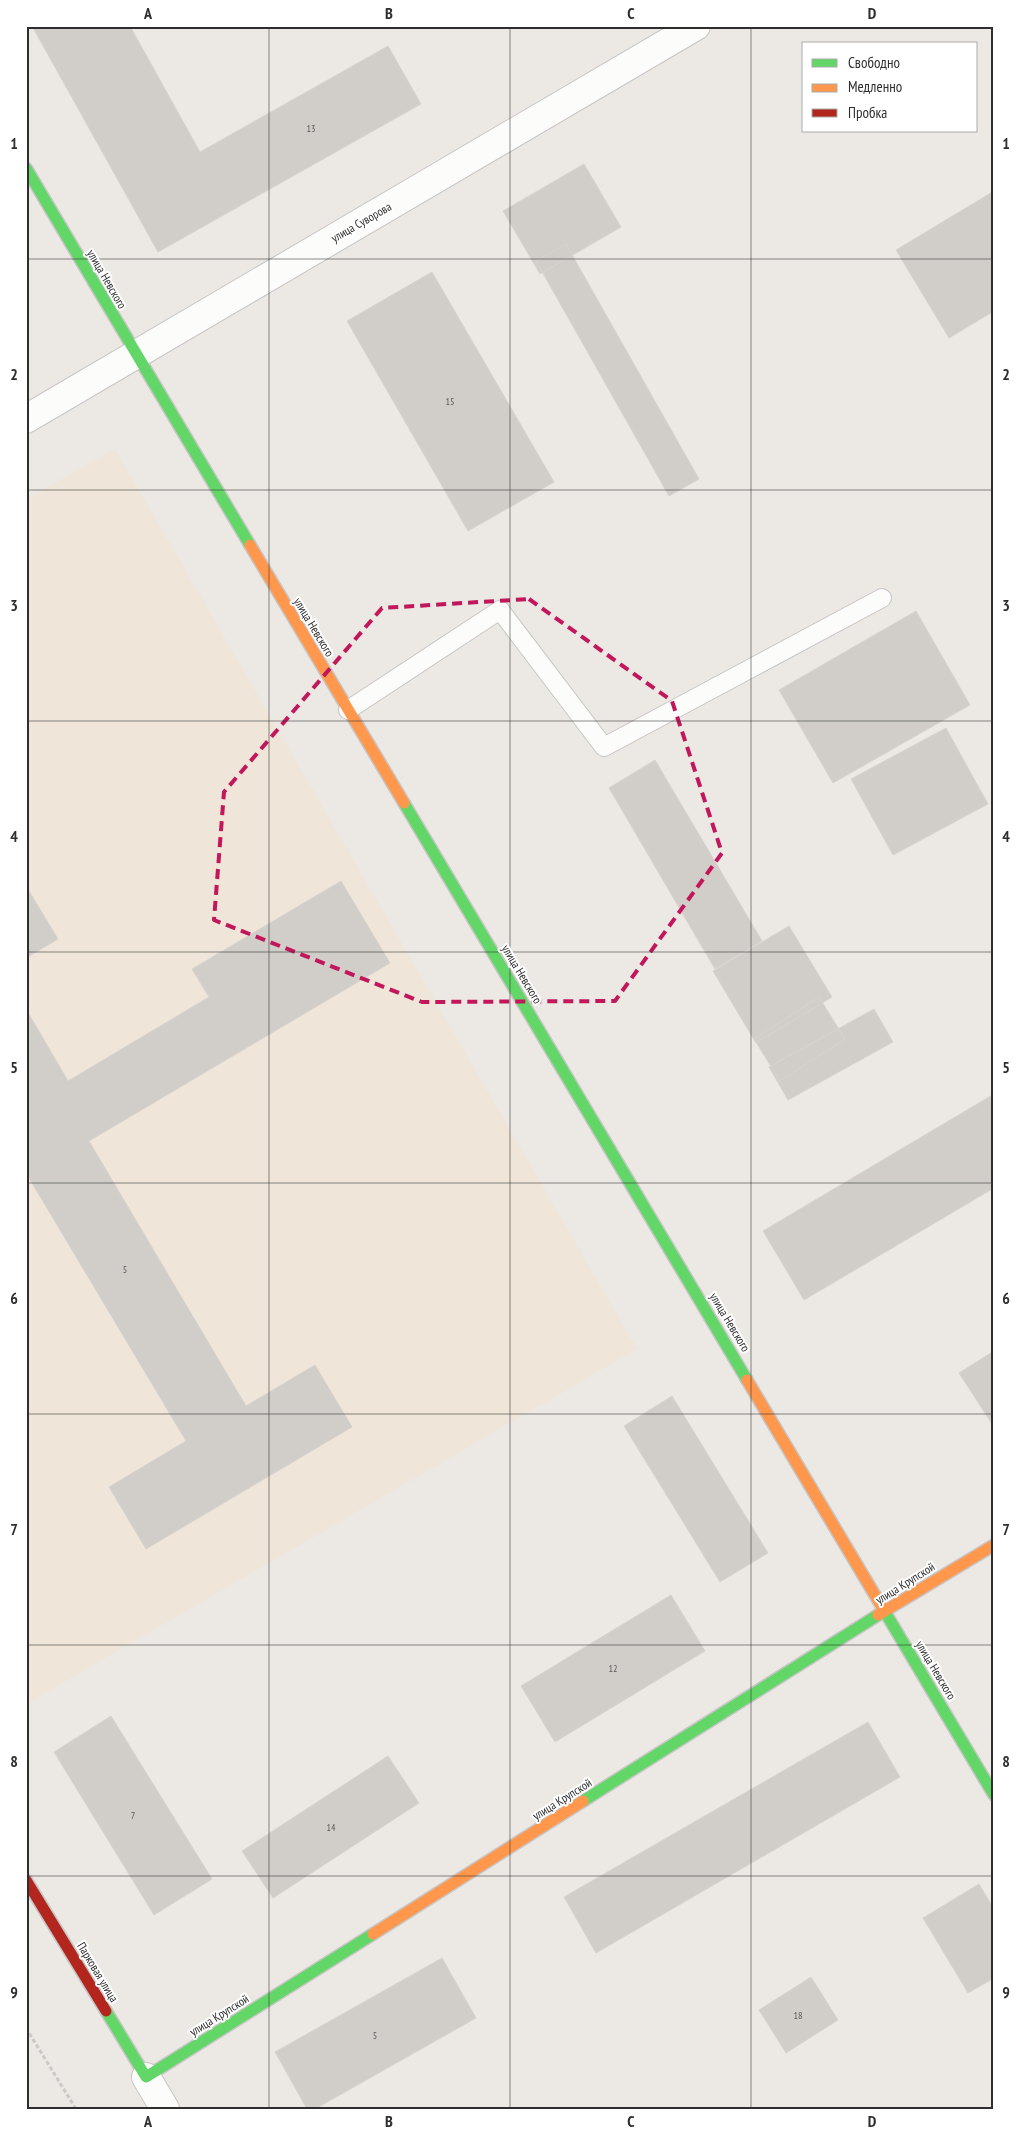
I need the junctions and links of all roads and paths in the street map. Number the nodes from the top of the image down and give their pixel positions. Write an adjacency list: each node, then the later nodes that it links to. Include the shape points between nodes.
1 (680, 30): 3 (street, улица Суворова)
2 (26, 168): 3 (main road, улица Невского)
3 (136, 354): 4 (street, улица Суворова); 6 (main road, улица Невского)
4 (26, 419)
5 (882, 598): 6 (lane, via 604,747 500,610)
6 (348, 710): 8 (main road, улица Невского)
7 (994, 1545): 8 (main road, улица Крупской)
8 (885, 1611): 9 (main road, улица Невского); 12 (main road, улица Крупской)
9 (994, 1795)
10 (28, 1889): 12 (main road, Парковая улица)
11 (26, 2028): 13 (path)
12 (146, 2077): 14 (street)
13 (76, 2109)
14 (165, 2109)

